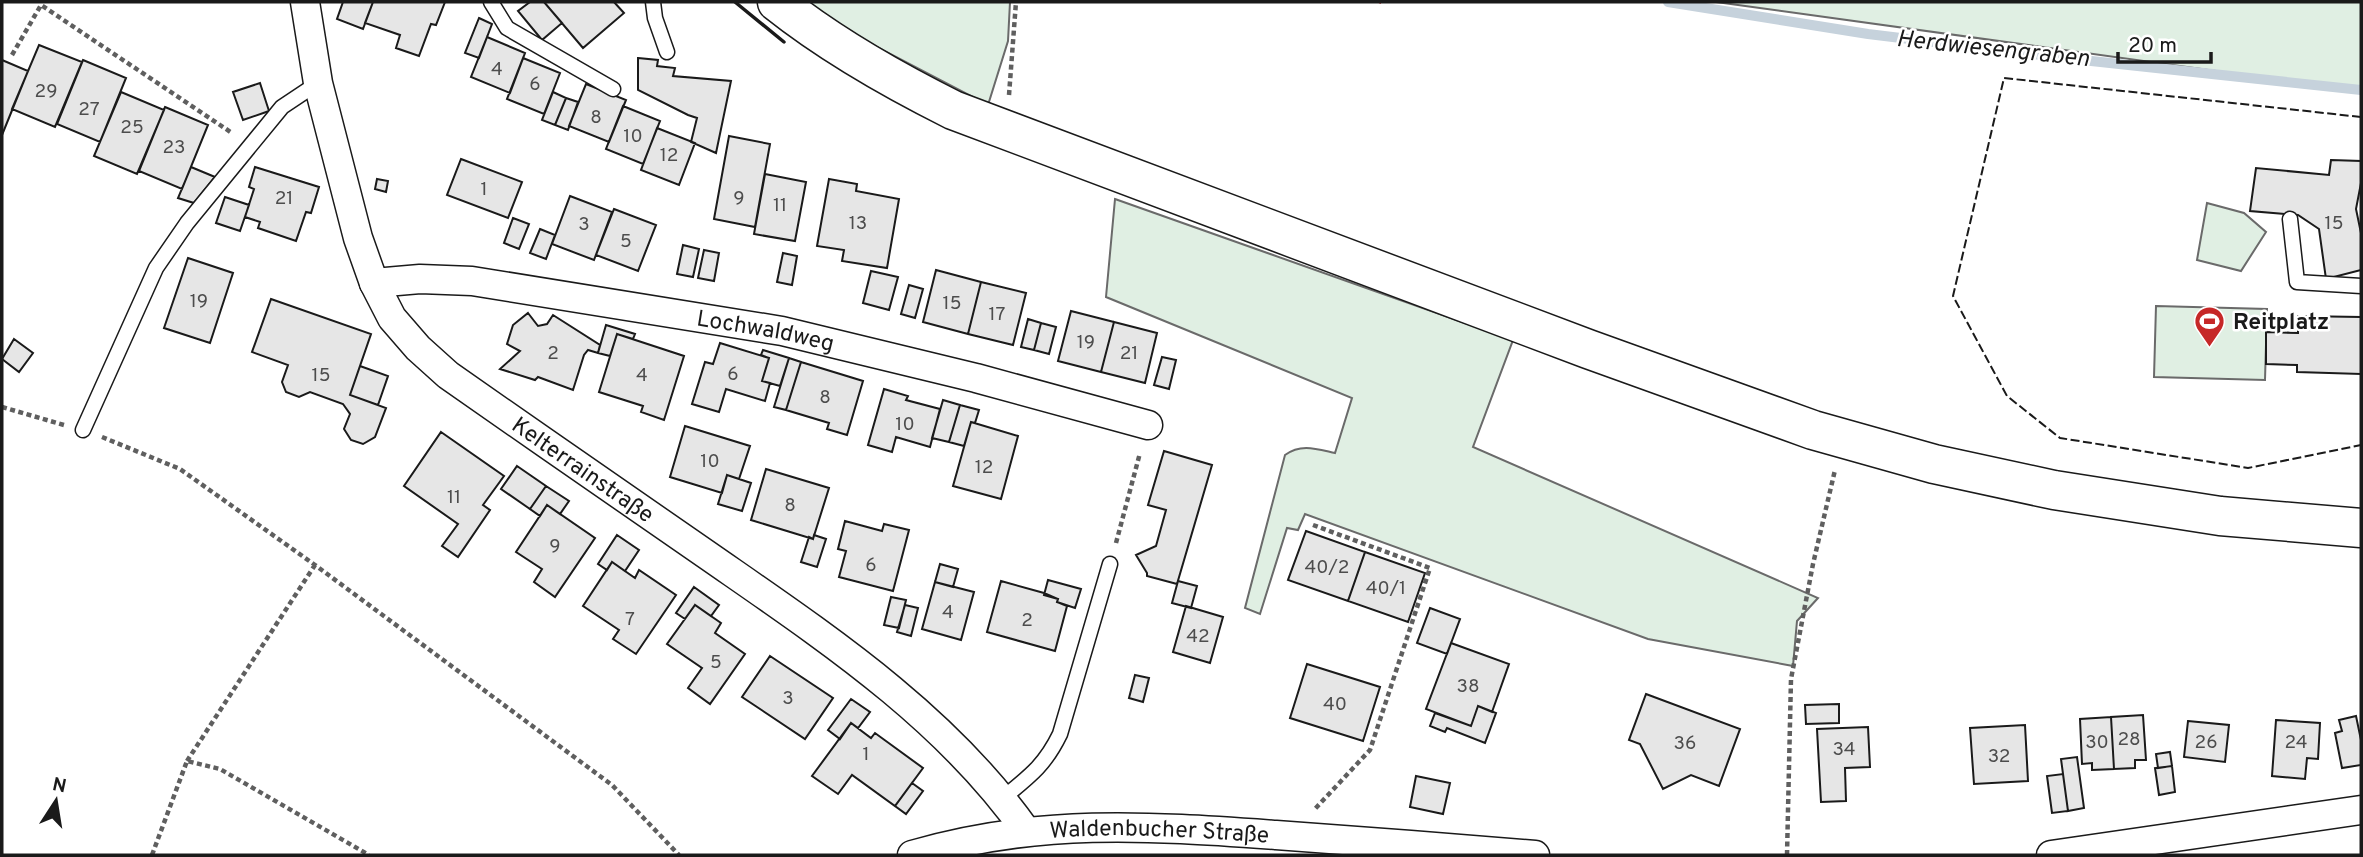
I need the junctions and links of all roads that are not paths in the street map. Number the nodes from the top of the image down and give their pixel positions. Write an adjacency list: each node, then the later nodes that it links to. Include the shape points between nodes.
1 (305, 2): 6 (street, Kelterrainstraße)
2 (491, 2): 7 (lane, via 507,28)
3 (653, 2): 5 (lane)
4 (777, 2): 13 (main road, via 820,35 953,110 1724,400 1934,464 2054,491 2137,505)
5 (667, 52)
6 (318, 83): 9 (street, Kelterrainstraße); 12 (lane, via 282,107 156,268)
7 (613, 89)
8 (2290, 219): 10 (lane, via 2297,282)
9 (374, 283): 11 (street, Lochwaldweg, via 471,281 782,331); 15 (street, Kelterrainstraße, via 392,318 448,375 886,684)
10 (2361, 286)
11 (1148, 425)
12 (83, 430)
13 (2361, 528)
14 (1111, 564): 15 (lane, via 1060,734 1050,755)
15 (1003, 798): 17 (street, Kelterrainstraße)
16 (2361, 810): 18 (street)
17 (1026, 831): 19 (street, Waldenbucher Straße); 20 (street, Waldenbucher Straße, via 1153,826)
18 (2139, 849): 21 (street)
19 (912, 855)
20 (1535, 855)
21 (2051, 855)

